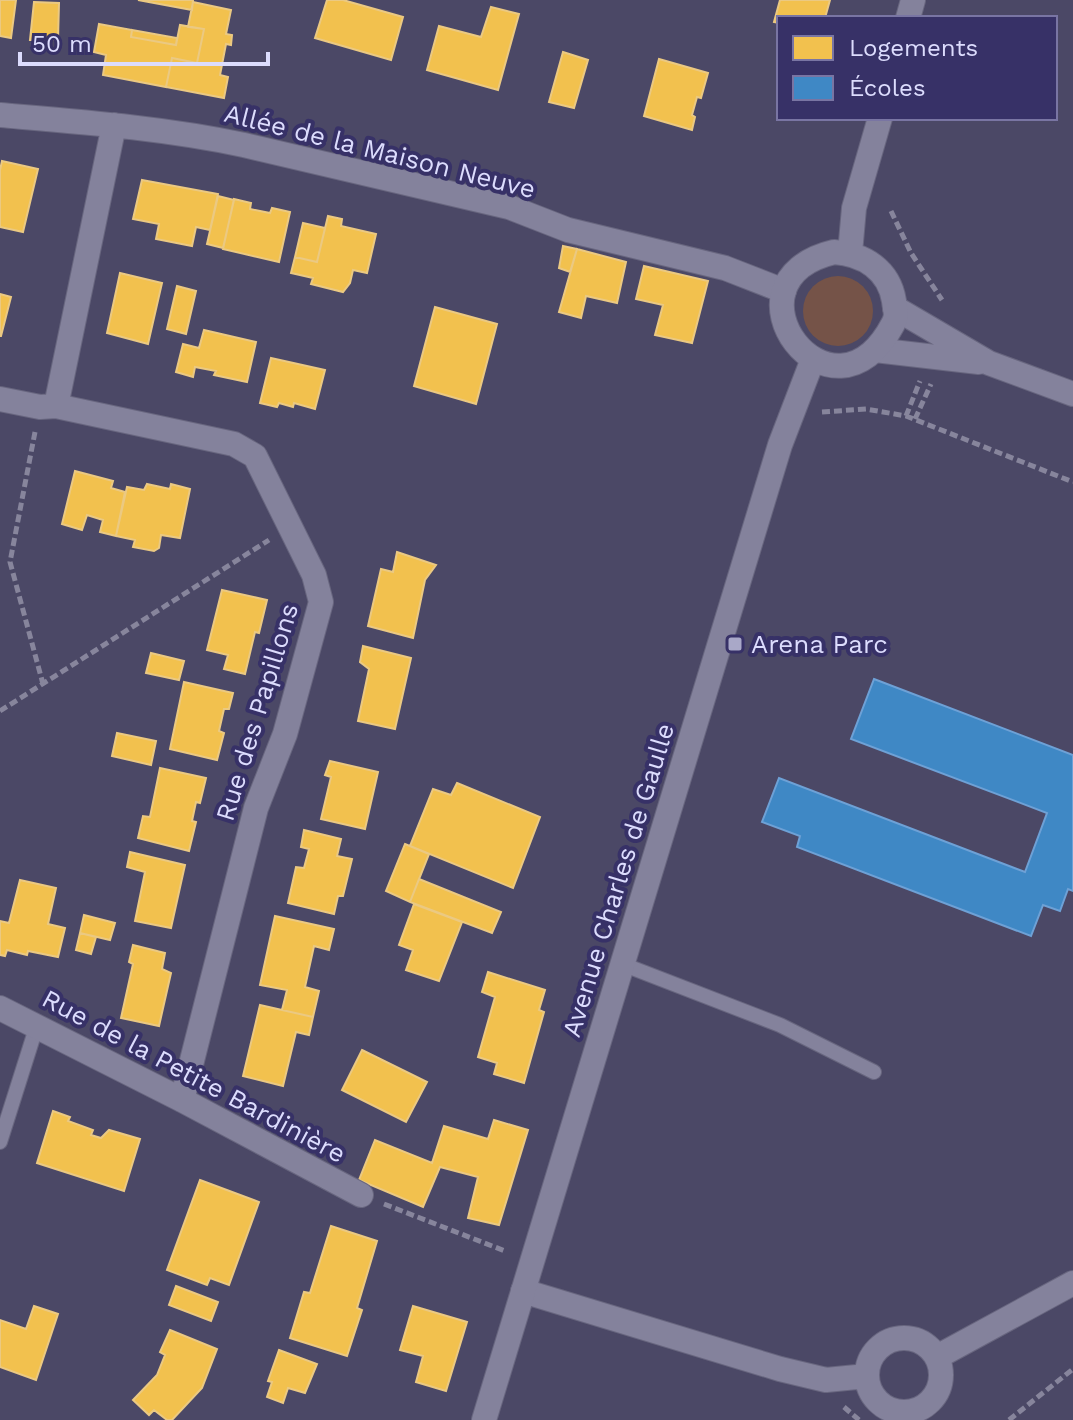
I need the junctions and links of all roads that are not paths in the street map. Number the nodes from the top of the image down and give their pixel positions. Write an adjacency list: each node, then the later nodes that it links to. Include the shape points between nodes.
1 (0, 115): 3 (street, Allée de la Maison Neuve)
2 (879, 120): 4 (street, via 854,208)
3 (114, 125): 5 (street, Allée de la Maison Neuve, via 203,136 509,207 568,230 725,268); 12 (street)
4 (850, 253): 5 (street, via 834,252 803,264); 6 (street, via 882,273)
5 (784, 291): 8 (street, via 783,323 800,350)
6 (895, 308): 7 (street, via 897,316); 9 (street)
7 (875, 350): 8 (street, via 850,364); 9 (street)
8 (813, 359): 13 (street, Avenue Charles de Gaulle, via 735,591)
9 (989, 363): 10 (street)
10 (1073, 394)
11 (0, 399): 12 (street, Rue des Papillons)
12 (48, 406): 17 (street, Rue des Papillons, via 234,444 255,456 314,575 321,602 285,734 256,808)
13 (622, 964): 16 (lane, via 780,1025); 21 (street, Avenue Charles de Gaulle)
14 (0, 1008): 15 (street, Rue de la Petite Bardinière)
15 (37, 1025): 17 (street, Rue de la Petite Bardinière); 18 (lane)
16 (874, 1072)
17 (182, 1100): 19 (street, Rue de la Petite Bardinière)
18 (0, 1142)
19 (361, 1195)
20 (1073, 1283): 22 (street)
21 (523, 1291): 23 (street, via 780,1369 826,1380); 24 (street, Avenue Charles de Gaulle)
22 (937, 1357): 23 (street, via 919,1341 896,1340 875,1353); 23 (street, via 937,1392 930,1402 909,1412 875,1399)
23 (867, 1376)
24 (484, 1420)

